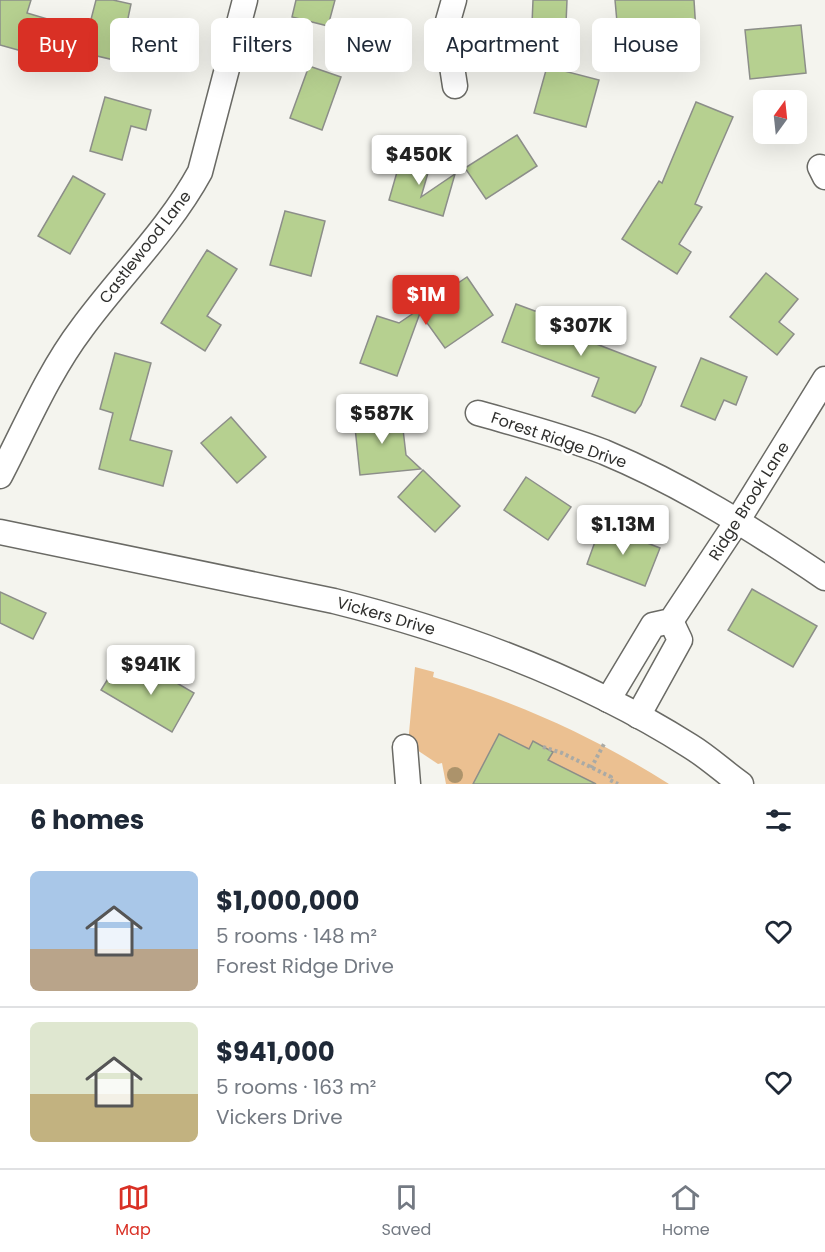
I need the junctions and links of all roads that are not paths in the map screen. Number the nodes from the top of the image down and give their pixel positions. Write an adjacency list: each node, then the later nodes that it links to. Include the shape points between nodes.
1 (245, 0): 6 (street, Castlewood Lane, via 200,172 187,197 84,324 59,361)
2 (454, 0): 3 (street, via 446,28)
3 (455, 86)
4 (825, 379): 7 (street, Ridge Brook Lane)
5 (478, 413): 7 (street, Forest Ridge Drive, via 602,452)
6 (0, 476)
7 (738, 520): 9 (street, Forest Ridge Drive); 10 (street, Ridge Brook Lane)
8 (0, 532): 11 (street, Vickers Drive, via 375,611 506,655)
9 (825, 578)
10 (671, 621): 11 (street, Ridge Brook Lane, via 653,625); 12 (street, via 680,640)
11 (608, 700): 12 (street, Vickers Drive)
12 (638, 716): 15 (street, Vickers Drive, via 692,747)
13 (405, 747): 14 (street)
14 (408, 784)
15 (741, 784)

